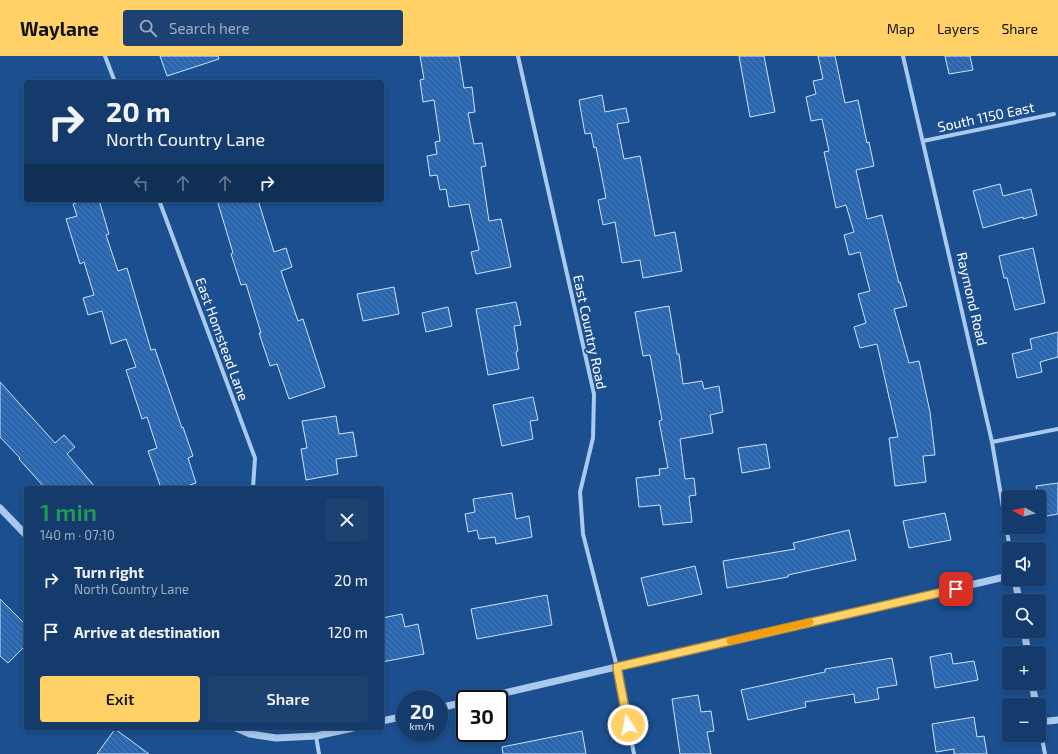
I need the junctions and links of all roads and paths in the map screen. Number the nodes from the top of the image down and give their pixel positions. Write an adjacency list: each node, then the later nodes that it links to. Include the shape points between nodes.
1 (105, 56): 4 (street)
2 (518, 56): 15 (street, East Country Road, via 594,394 593,438 580,492 582,534)
3 (903, 56): 6 (street, Raymond Road)
4 (113, 80)
5 (1054, 114): 6 (street, South 1150 East)
6 (922, 141): 9 (street, Raymond Road)
7 (159, 202): 10 (street, East Homstead Lane, via 255,458)
8 (1058, 429): 9 (street)
9 (992, 442): 13 (street, Raymond Road)
10 (253, 486)
11 (0, 508): 12 (street)
12 (24, 533)
13 (1009, 542)
14 (1002, 578): 15 (street)
15 (617, 667): 16 (street); 26 (street, East Country Road)
16 (508, 692)
17 (396, 718): 19 (street)
18 (1058, 720): 20 (street)
19 (384, 721)
20 (1046, 722)
21 (241, 730): 23 (street, via 276,738)
22 (344, 730): 23 (street)
23 (316, 736): 25 (street)
24 (1043, 742): 27 (street)
25 (319, 754)
26 (634, 754)
27 (1045, 754)

